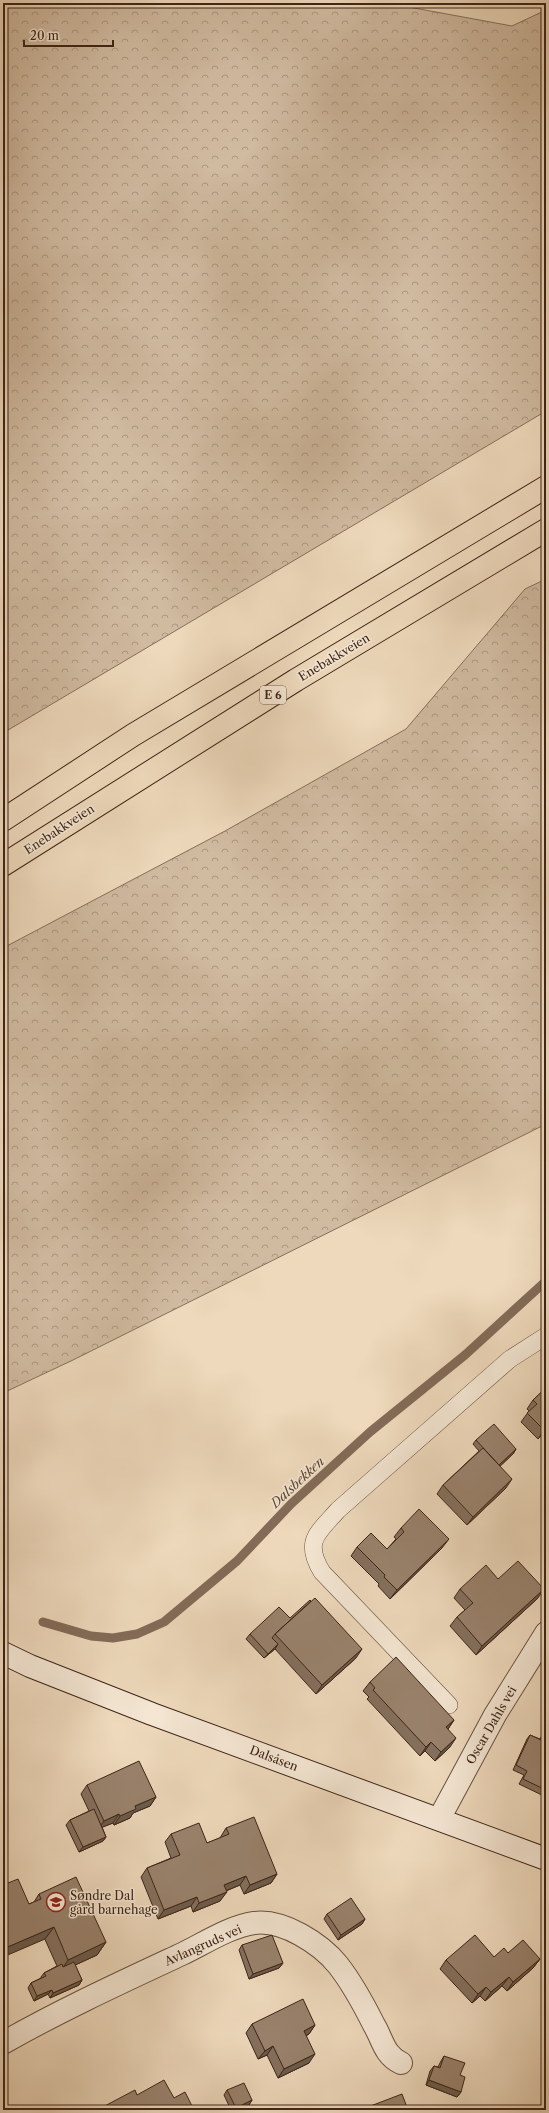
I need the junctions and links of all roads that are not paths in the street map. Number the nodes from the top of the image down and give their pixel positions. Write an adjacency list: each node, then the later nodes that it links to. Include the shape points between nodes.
1 (546, 487): 3 (highway, via 133,735)
2 (546, 530): 4 (highway, Enebakkveien / E 6, via 290,684)
3 (3, 820)
4 (3, 865)
5 (546, 1336): 8 (lane, via 510,1359 338,1510 318,1533 312,1547 314,1559 322,1572)
6 (545, 1636): 9 (street, Oscar Dahls vei, via 495,1715)
7 (3, 1653): 9 (street, Dalsåsen, via 152,1714)
8 (449, 1705)
9 (440, 1819): 10 (street, Dalsåsen)
10 (546, 1860)
11 (3, 2043): 12 (street, Avlangruds vei, via 230,1931 255,1923 273,1924 287,1929 305,1937 324,1951 338,1966 375,2026 388,2054)
12 (401, 2063)

